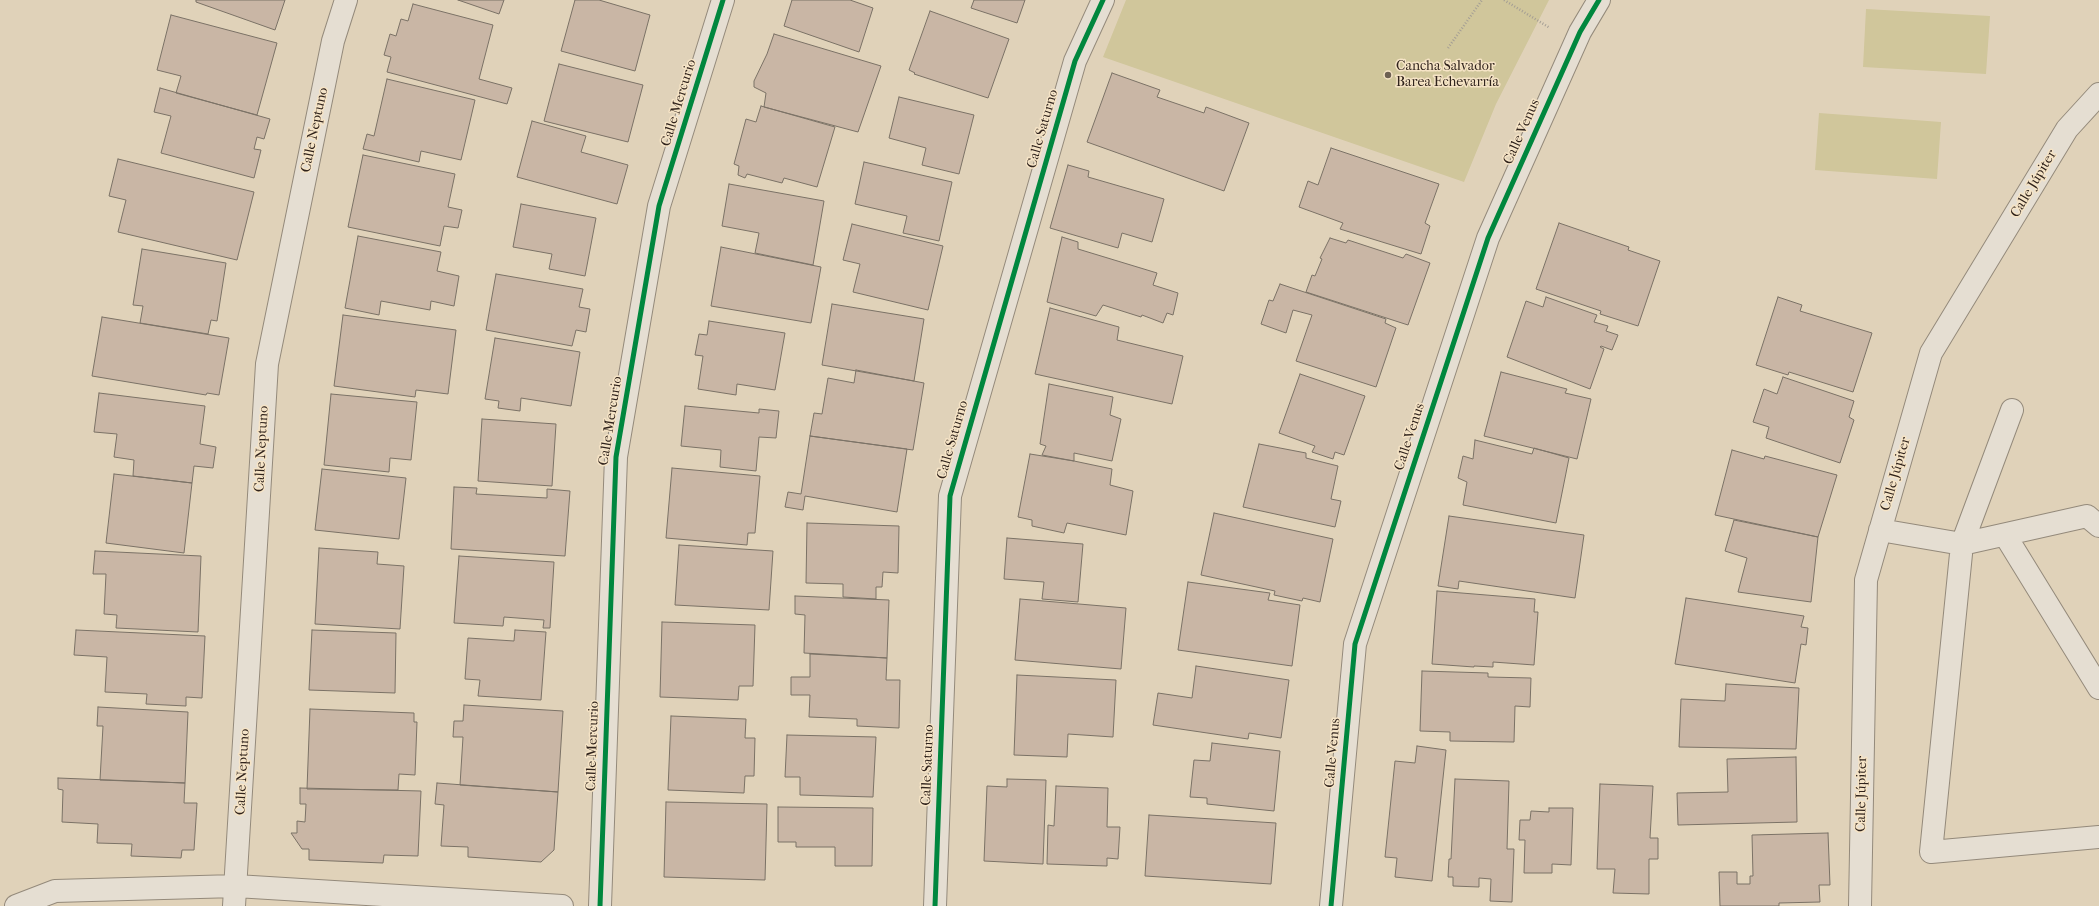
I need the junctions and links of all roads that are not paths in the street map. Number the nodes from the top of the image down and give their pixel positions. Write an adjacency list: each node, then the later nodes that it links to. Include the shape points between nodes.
1 (346, 0): 13 (street, Calle Neptuno, via 333,41 267,364)
2 (723, 0): 16 (street, Calle Mercurio, via 660,206 616,457)
3 (1103, 0): 17 (street, Calle Saturno, via 1075,61 950,496)
4 (1599, 0): 18 (street, Calle Venus, via 1575,43 1488,238 1355,644)
5 (2099, 94): 8 (street, Calle Júpiter, via 2067,129 1931,353)
6 (2012, 410): 10 (street)
7 (2099, 526): 9 (street, via 2087,516)
8 (1880, 530): 10 (street); 19 (street, Calle Júpiter, via 1866,580)
9 (2005, 535): 10 (street); 11 (street)
10 (1962, 544): 12 (street, via 1931,852)
11 (2099, 688)
12 (2099, 836)
13 (235, 896): 14 (street, via 55,891); 15 (street)
14 (16, 906)
15 (562, 906)
16 (600, 906)
17 (935, 906)
18 (1331, 906)
19 (1860, 906)

